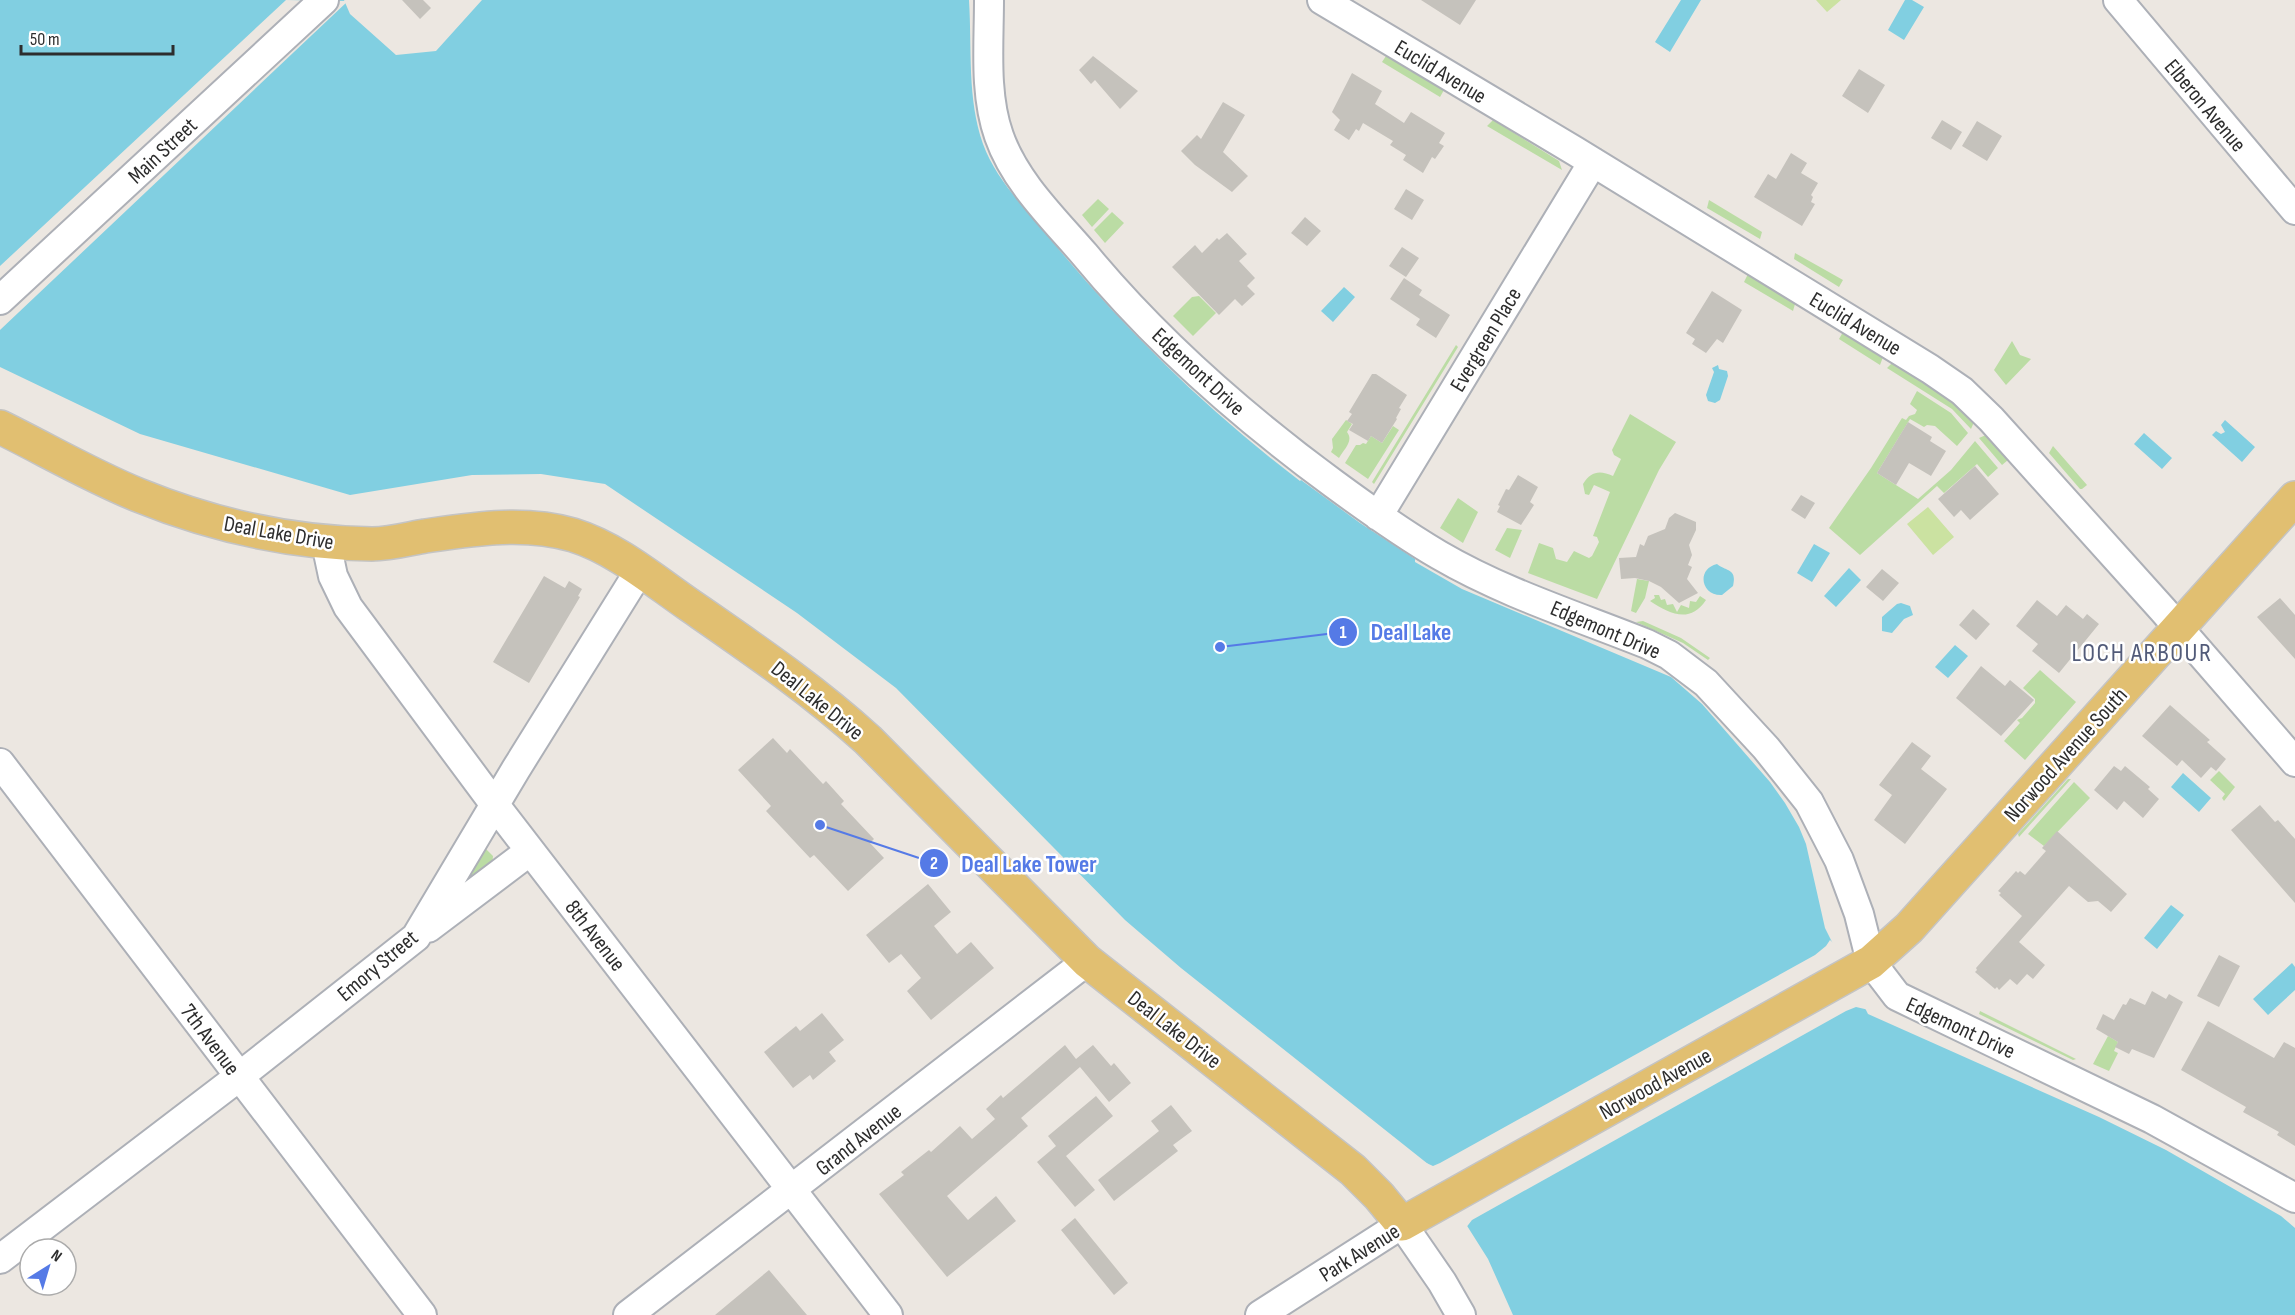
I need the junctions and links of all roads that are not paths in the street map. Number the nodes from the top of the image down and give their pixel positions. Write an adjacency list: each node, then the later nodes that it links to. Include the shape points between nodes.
1 (324, 0): 7 (street, Main Street)
2 (989, 0): 10 (street, Edgemont Drive, via 989,76 994,117 1011,164 1124,299 1232,404)
3 (1322, 0): 5 (street, Euclid Avenue)
4 (2118, 0): 6 (street, Elberon Avenue)
5 (1593, 162): 10 (street, Evergreen Place); 13 (street, Euclid Avenue, via 1962,391)
6 (2295, 210)
7 (0, 300)
8 (0, 427): 11 (main road, Deal Lake Drive, via 137,495 194,515)
9 (2295, 498): 13 (main road, Norwood Avenue South)
10 (1378, 516): 20 (street, Edgemont Drive, via 1498,585 1669,655 1706,683 1809,802 1839,860 1859,914)
11 (326, 543): 12 (main road, Deal Lake Drive, via 377,544 472,529 538,528 587,540); 16 (street, 8th Avenue, via 333,576 348,607)
12 (640, 570): 16 (street, Emory Street); 19 (main road, Deal Lake Drive, via 834,709)
13 (2178, 628): 14 (street, Euclid Avenue); 20 (main road, Norwood Avenue South, via 1909,928)
14 (2295, 762)
15 (0, 763): 21 (street, 7th Avenue)
16 (495, 805): 17 (street, 8th Avenue); 18 (street, Emory Street)
17 (530, 851): 18 (street); 22 (street, 8th Avenue)
18 (416, 937): 21 (street, Emory Street)
19 (1087, 960): 22 (street, Grand Avenue); 25 (main road, Deal Lake Drive, via 1353,1170)
20 (1861, 968): 23 (main road, Norwood Avenue); 24 (street, Edgemont Drive, via 1897,996 2152,1119)
21 (240, 1076): 26 (street, Emory Street); 27 (street, 7th Avenue)
22 (792, 1190): 28 (street, Grand Avenue); 29 (street, 8th Avenue)
23 (1459, 1191): 25 (main road, Park Avenue)
24 (2295, 1198)
25 (1402, 1224): 30 (street, Park Avenue); 31 (street, Deal Lake Drive)
26 (0, 1259)
27 (422, 1315)
28 (628, 1315)
29 (888, 1315)
30 (1260, 1315)
31 (1461, 1315)

